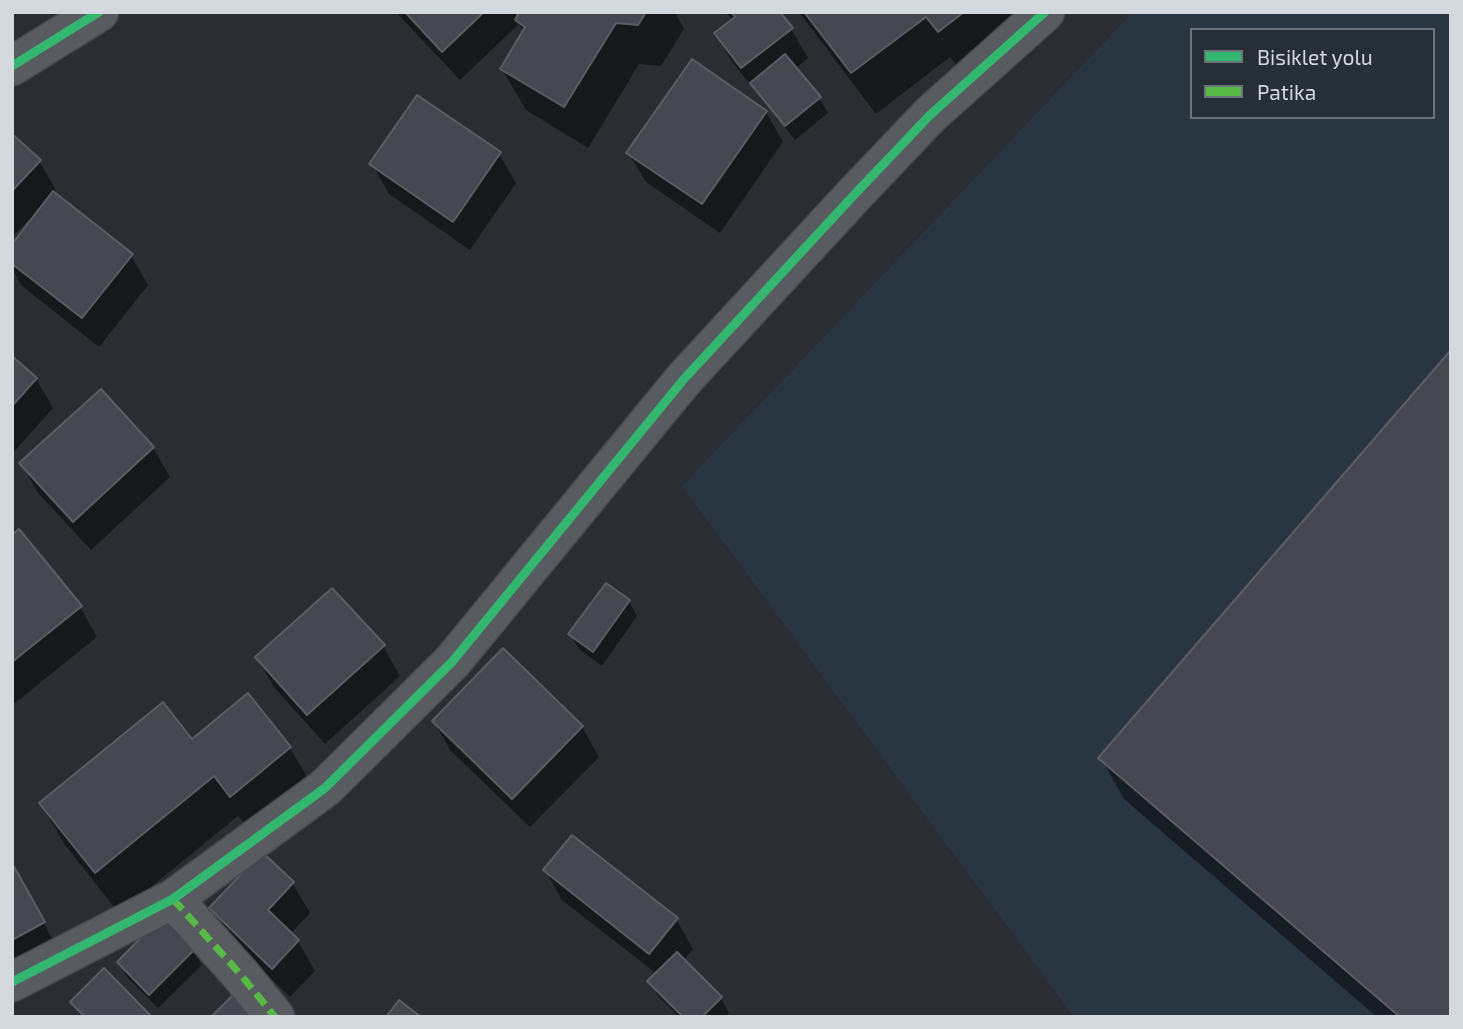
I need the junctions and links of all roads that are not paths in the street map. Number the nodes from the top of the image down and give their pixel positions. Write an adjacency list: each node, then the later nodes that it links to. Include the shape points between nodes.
1 (99, 12): 3 (street)
2 (1045, 12): 4 (street, via 930,115 684,379 452,662 325,788)
3 (12, 66)
4 (173, 900): 5 (street); 6 (street)
5 (12, 982)
6 (275, 1017)

